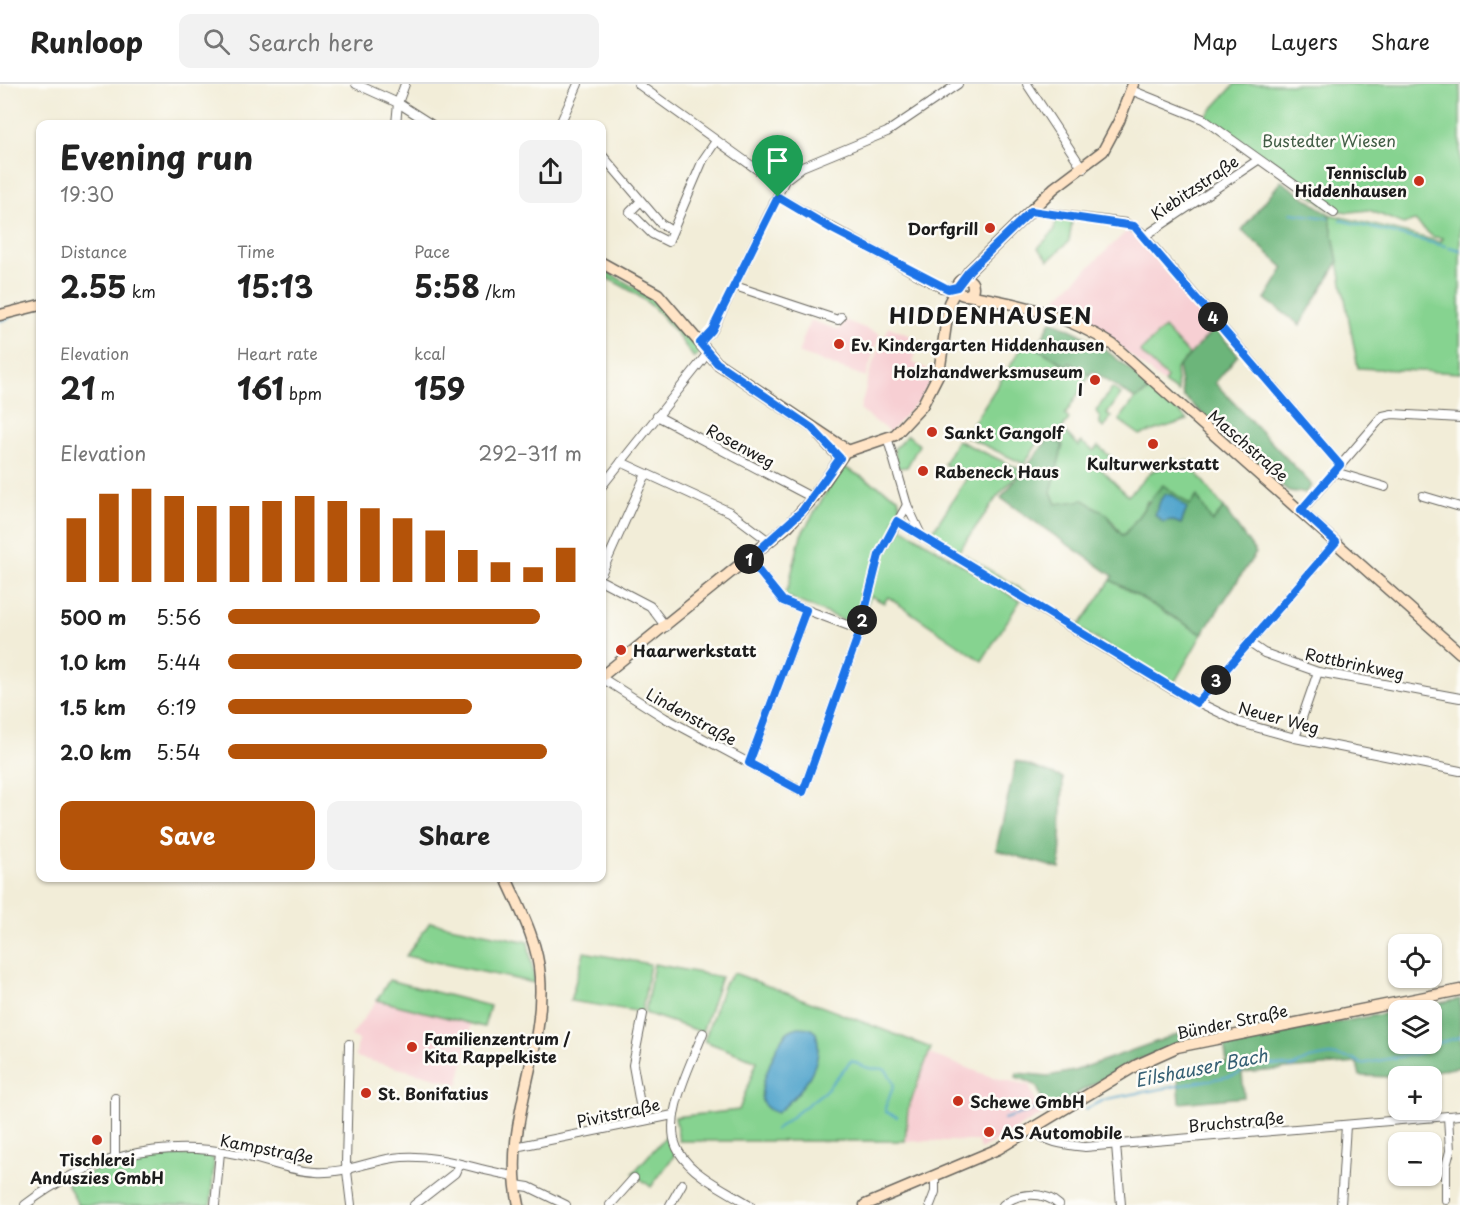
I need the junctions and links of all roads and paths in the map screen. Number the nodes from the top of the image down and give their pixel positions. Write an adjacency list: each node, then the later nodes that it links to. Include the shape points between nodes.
1 (356, 84): 8 (street)
2 (405, 84): 8 (street)
3 (578, 84): 11 (street)
4 (638, 84): 12 (street)
5 (958, 84): 16 (street, via 887,132 802,167)
6 (1027, 84): 15 (street)
7 (1132, 87): 14 (street, via 1203,119); 15 (main road, via 1110,142)
8 (398, 103): 9 (street); 10 (street)
9 (396, 120)
10 (424, 120)
11 (562, 120)
12 (716, 141): 16 (street); 21 (street, via 703,160)
13 (606, 160): 18 (street)
14 (1258, 160): 20 (street); 22 (street, Kiebitzstraße)
15 (1083, 169): 19 (main road)
16 (780, 186): 17 (street)
17 (778, 197): 24 (street); 25 (street, via 941,288)
18 (641, 201): 21 (street); 21 (street, via 630,212 643,226 668,242)
19 (1031, 211): 22 (street, via 1126,223); 25 (main road, via 983,259)
20 (1334, 213)
21 (672, 231)
22 (1145, 236): 36 (street)
23 (606, 265): 29 (main road, via 658,294)
24 (735, 286): 28 (street, via 838,320); 29 (street, via 712,330)
25 (964, 288): 33 (main road, via 948,320 944,358 934,386 912,418); 44 (main road, Maschstraße, via 1068,320 1113,345)
26 (36, 305): 27 (main road)
27 (0, 315)
28 (841, 317)
29 (700, 343): 30 (main road)
30 (708, 353): 31 (street); 34 (main road)
31 (657, 416): 35 (street); 41 (street, Rosenweg)
32 (1460, 418): 36 (street, via 1383,416)
33 (888, 440): 34 (main road); 42 (street)
34 (843, 454): 41 (main road)
35 (621, 462): 37 (street); 38 (street)
36 (1338, 468): 39 (street); 44 (street)
37 (646, 474): 47 (street, via 730,512); 50 (street)
38 (606, 481)
39 (1385, 487)
40 (1423, 496): 43 (street)
41 (813, 498): 47 (main road)
42 (907, 505): 45 (street); 46 (street)
43 (1460, 507)
44 (1301, 510): 48 (main road, Maschstraße)
45 (897, 521): 46 (street, Neuer Weg); 54 (street, via 879,555)
46 (922, 537): 61 (street, Neuer Weg)
47 (770, 542): 49 (main road)
48 (1336, 542): 55 (street); 56 (main road, Maschstraße)
49 (749, 559): 52 (street, via 783,601); 53 (main road)
50 (606, 563)
51 (606, 583): 53 (street, via 650,606)
52 (806, 610): 54 (street); 63 (street)
53 (666, 627): 58 (main road)
54 (860, 630): 63 (street, Lindenstraße, via 803,792)
55 (1248, 642): 57 (street, Rottbrinkweg, via 1264,653); 61 (street)
56 (1460, 653)
57 (1318, 672): 60 (street, Rottbrinkweg); 62 (street)
58 (606, 674)
59 (606, 680): 63 (street, Lindenstraße, via 665,718)
60 (1460, 698)
61 (1197, 703): 62 (street, Neuer Weg, via 1241,723)
62 (1295, 738): 64 (street, Neuer Weg)
63 (749, 763)
64 (1460, 771)
65 (508, 882): 78 (main road, via 533,941 541,984 539,1015)
66 (1460, 990): 76 (main road, Bünder Straße, via 1178,1047 1137,1065)
67 (643, 1014): 74 (street, via 633,1065)
68 (703, 1033): 71 (street)
69 (349, 1044): 82 (street)
70 (115, 1098): 80 (street)
71 (673, 1115): 74 (street, Pivitstraße); 96 (street, Pivitstraße, via 673,1135 680,1153 709,1179)
72 (1460, 1115): 73 (street, Bruchstraße)
73 (1448, 1116): 75 (street, Bruchstraße); 87 (street)
74 (643, 1121): 78 (street, Pivitstraße)
75 (1346, 1125): 77 (street, Bruchstraße); 102 (street)
76 (1031, 1128): 77 (street, Bruchstraße, via 1063,1145); 83 (main road, Bünder Straße, via 998,1149)
77 (1116, 1145): 101 (street)
78 (514, 1147): 85 (main road)
79 (220, 1152): 80 (street, Kampstraße, via 153,1152); 82 (street, Kampstraße, via 302,1170); 89 (street)
80 (115, 1157): 88 (street, Kampstraße, via 62,1180)
81 (459, 1164): 82 (street, Kampstraße, via 401,1157); 85 (street, Kampstraße); 91 (street, via 455,1173)
82 (346, 1169): 90 (street)
83 (935, 1177): 97 (main road, Bünder Straße); 98 (street)
84 (634, 1178): 94 (street)
85 (515, 1180): 92 (main road); 93 (street, Kampstraße)
86 (682, 1184): 95 (street)
87 (1446, 1200)
88 (25, 1205)
89 (215, 1205)
90 (351, 1205)
91 (414, 1205)
92 (519, 1205)
93 (566, 1205)
94 (610, 1205)
95 (670, 1205)
96 (750, 1205)
97 (865, 1205)
98 (930, 1205)
99 (1003, 1205): 100 (street, via 1027,1194 1045,1197)
100 (1059, 1205)
101 (1121, 1205)
102 (1341, 1205)

